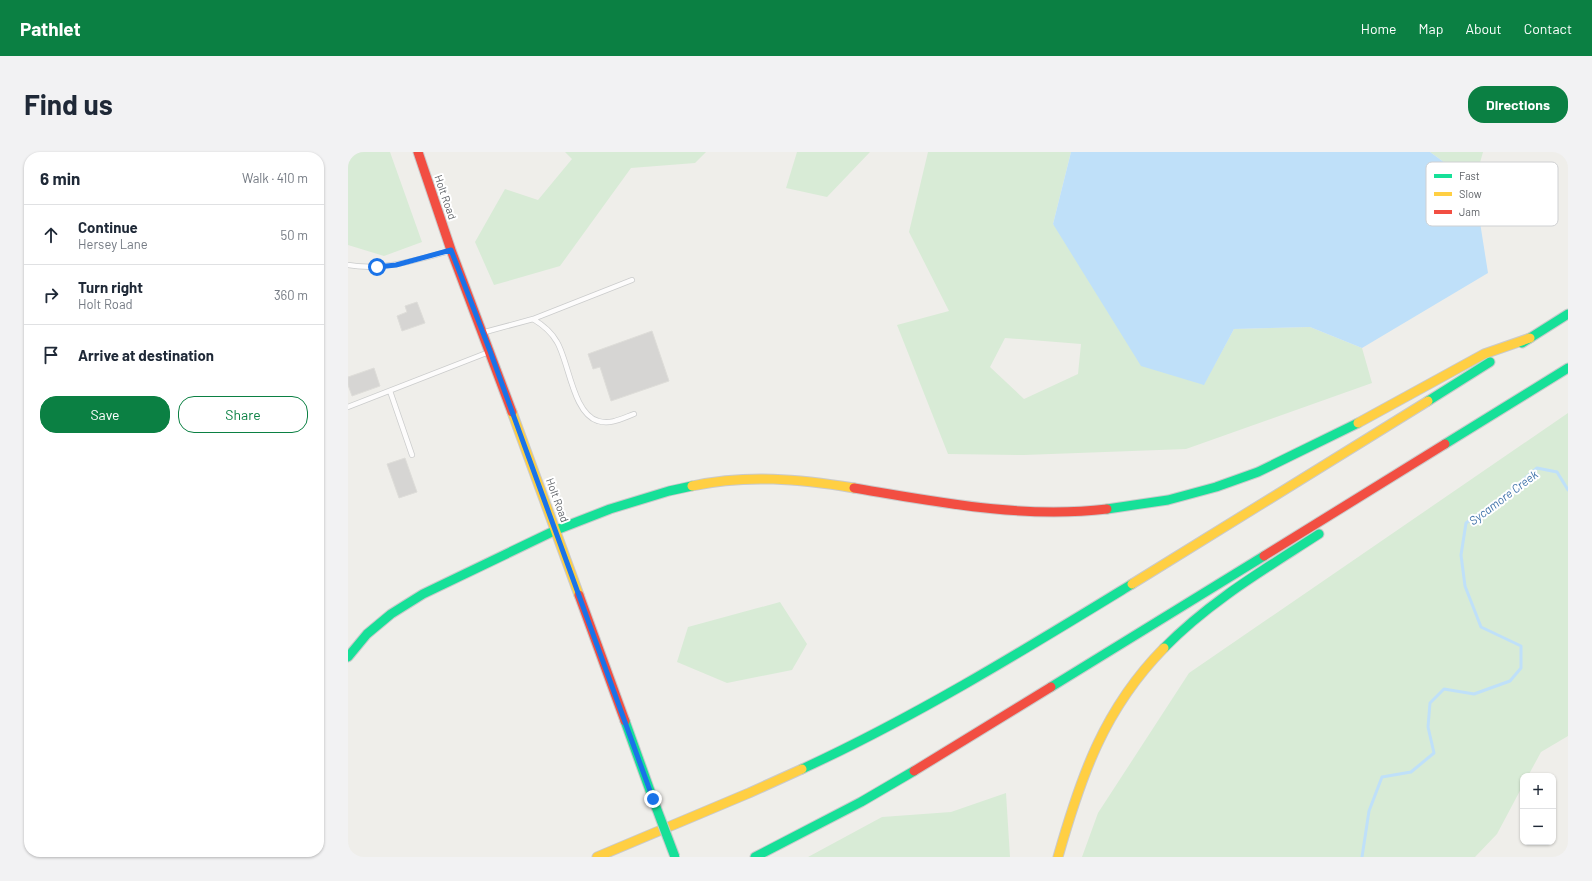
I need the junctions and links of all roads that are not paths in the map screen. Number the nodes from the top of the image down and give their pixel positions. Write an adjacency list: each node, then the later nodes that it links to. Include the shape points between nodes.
1 (418, 152): 2 (main road, Holt Road)
2 (451, 250): 3 (lane, via 396,265); 7 (main road, Holt Road)
3 (348, 265)
4 (632, 280): 6 (lane)
5 (1568, 314): 8 (main road)
6 (533, 319): 7 (lane); 13 (lane, via 547,327 558,343 579,402 587,415 598,422 614,422)
7 (483, 332): 9 (main road, Holt Road)
8 (1530, 338): 18 (main road, via 1484,354 1344,430 1258,472 1168,500 1078,512 998,510 830,484 776,478 738,479 669,491 610,509); 20 (main road, via 984,674 910,715 750,793)
9 (490, 351): 11 (lane); 18 (main road, Holt Road)
10 (1568, 368): 15 (main road)
11 (390, 391): 12 (lane); 14 (lane)
12 (348, 408)
13 (634, 414)
14 (412, 455)
15 (1386, 481): 16 (main road); 22 (main road, via 951,749 861,802)
16 (1349, 514)
17 (1330, 528): 23 (main road, via 1244,582 1202,613 1171,640 1147,668 1107,723 1077,792)
18 (556, 530): 19 (main road, via 423,594 391,614 367,634); 21 (main road, Holt Road, bridge)
19 (348, 657)
20 (597, 857)
21 (675, 857)
22 (755, 857)
23 (1058, 857)

